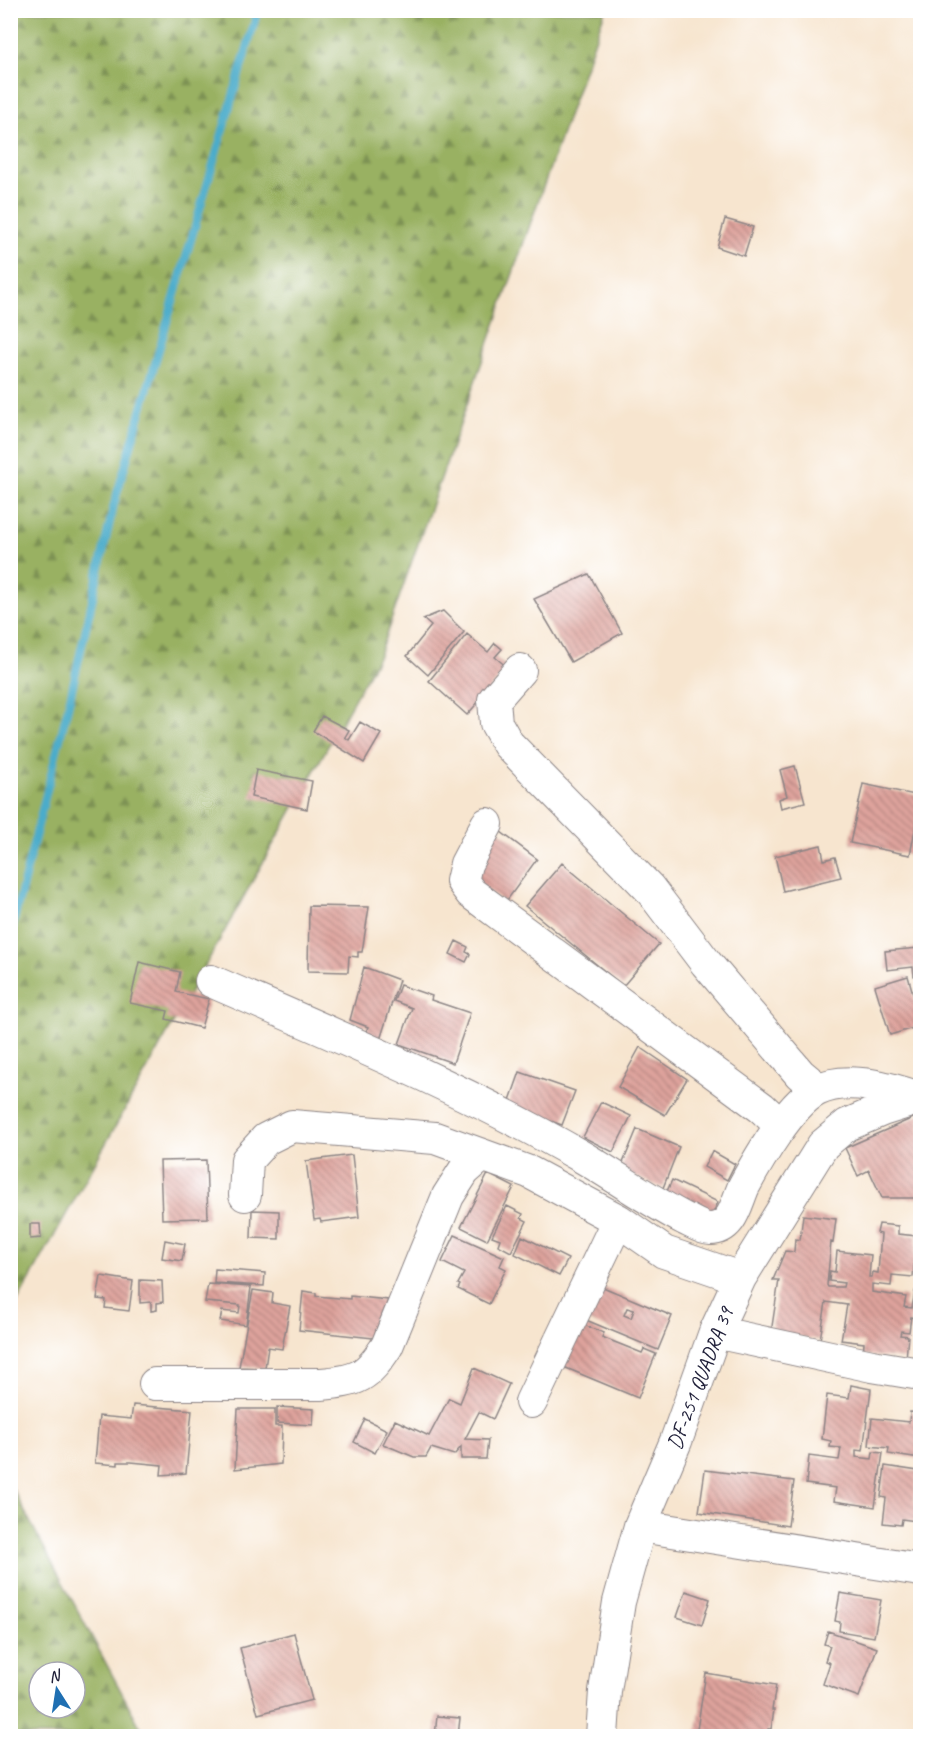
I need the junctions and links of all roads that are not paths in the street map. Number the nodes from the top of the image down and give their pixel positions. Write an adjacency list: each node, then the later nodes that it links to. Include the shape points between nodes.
1 (520, 670): 4 (street, via 494,700 496,723 508,744 649,888 706,963 800,1074)
2 (488, 824): 6 (street, via 466,864 462,881 471,893)
3 (211, 981): 6 (street, via 406,1067 551,1140 707,1229 719,1228 731,1217 744,1186)
4 (818, 1089): 5 (street, via 857,1084 886,1087); 6 (street)
5 (920, 1098): 10 (street, DF-251 QUADRA 39, via 847,1125 823,1145)
6 (781, 1126)
7 (482, 1155): 8 (street, via 435,1138 292,1126 267,1139 248,1160); 9 (street, via 529,1173); 13 (street, via 464,1172 448,1196 387,1346 372,1368 347,1382)
8 (245, 1195)
9 (618, 1220): 10 (street, via 664,1252); 14 (street)
10 (740, 1278): 11 (street, DF-251 QUADRA 39)
11 (715, 1332): 12 (street); 15 (street, DF-251 QUADRA 39)
12 (921, 1374)
13 (155, 1384)
14 (531, 1402)
15 (640, 1526): 16 (street); 17 (street, DF-251 QUADRA 39, via 619,1602)
16 (921, 1570)
17 (602, 1737)

